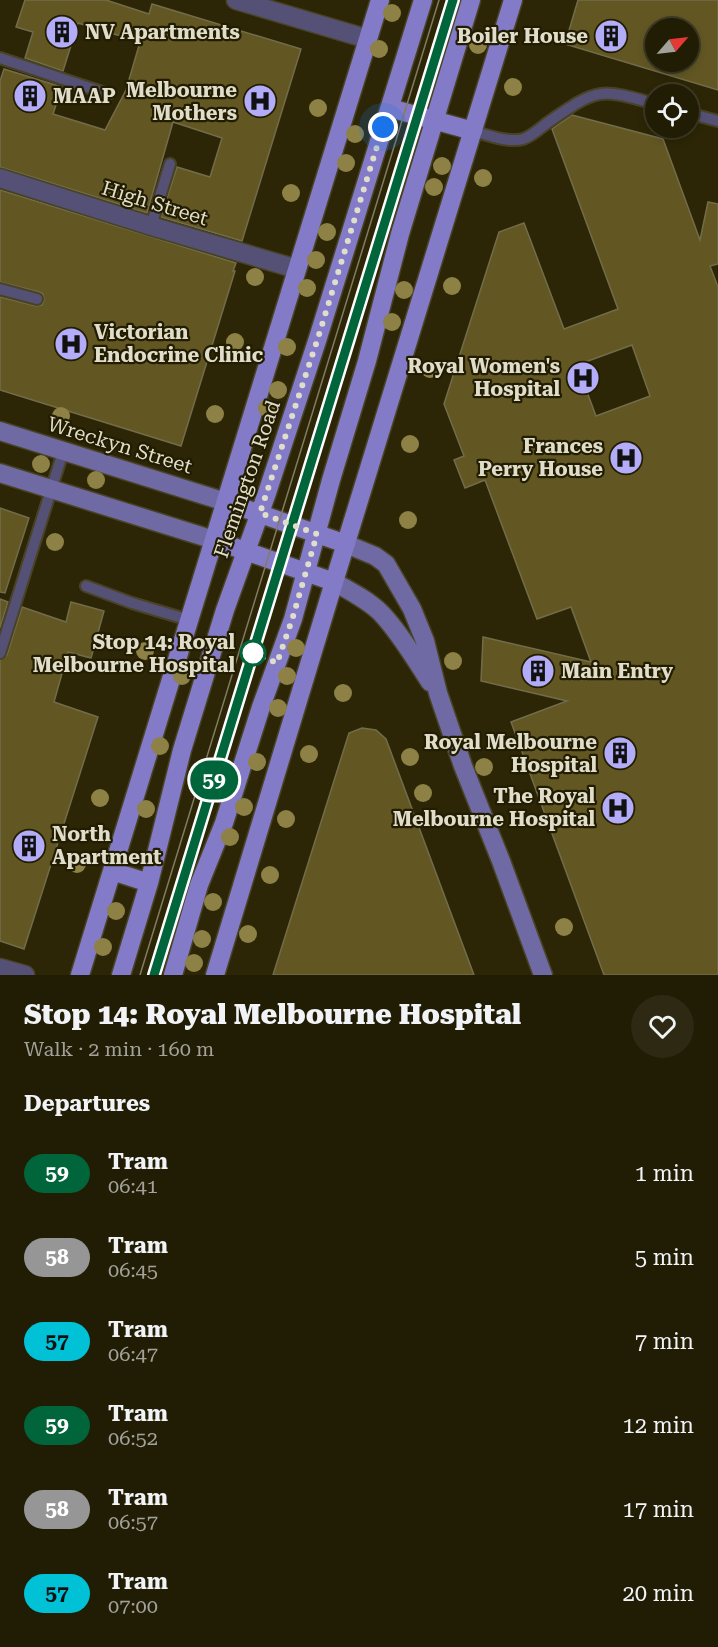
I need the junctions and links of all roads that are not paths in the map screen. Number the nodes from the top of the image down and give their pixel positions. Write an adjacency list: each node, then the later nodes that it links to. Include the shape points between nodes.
1 (236, 0): 6 (street)
2 (380, 0): 7 (main road, Flemington Road)
3 (423, 0): 11 (main road, Flemington Road)
4 (471, 0): 13 (main road)
5 (513, 0): 15 (main road)
6 (294, 8): 7 (street)
7 (368, 39): 19 (main road, Flemington Road)
8 (0, 58): 9 (lane)
9 (108, 94)
10 (645, 101): 15 (lane, via 596,93 522,139)
11 (390, 108): 13 (main road); 27 (main road, Flemington Road)
12 (699, 116): 14 (lane)
13 (434, 120): 15 (main road); 28 (main road)
14 (718, 121)
15 (473, 131): 30 (main road)
16 (170, 164): 18 (lane)
17 (0, 178): 18 (street, High Street)
18 (151, 226): 19 (street, High Street)
19 (297, 269): 26 (main road, Flemington Road)
20 (0, 289): 21 (lane)
21 (37, 299)
22 (0, 431): 23 (street, Wreckyn Street)
23 (63, 452): 25 (lane); 26 (street, Wreckyn Street)
24 (0, 473): 25 (street)
25 (52, 489): 29 (street); 36 (lane)
26 (226, 502): 27 (main road); 29 (main road, Flemington Road)
27 (260, 513): 28 (main road); 31 (main road, Flemington Road)
28 (317, 534): 30 (main road); 32 (main road)
29 (214, 540): 31 (main road); 35 (main road, Flemington Road)
30 (346, 544): 33 (main road); 37 (street, via 379,558 395,577 421,631)
31 (246, 551): 32 (main road); 39 (main road, Flemington Road, via 182,750)
32 (307, 572): 33 (main road); 44 (main road)
33 (333, 582): 37 (street, via 381,614); 45 (main road)
34 (86, 586): 35 (lane)
35 (189, 621): 38 (main road, Flemington Road)
36 (0, 653)
37 (438, 693): 46 (street)
38 (112, 871): 39 (main road); 42 (main road, Flemington Road)
39 (149, 883): 43 (main road, Flemington Road)
40 (0, 968): 41 (street)
41 (25, 975)
42 (80, 975)
43 (121, 975)
44 (172, 975)
45 (215, 975)
46 (543, 975)

